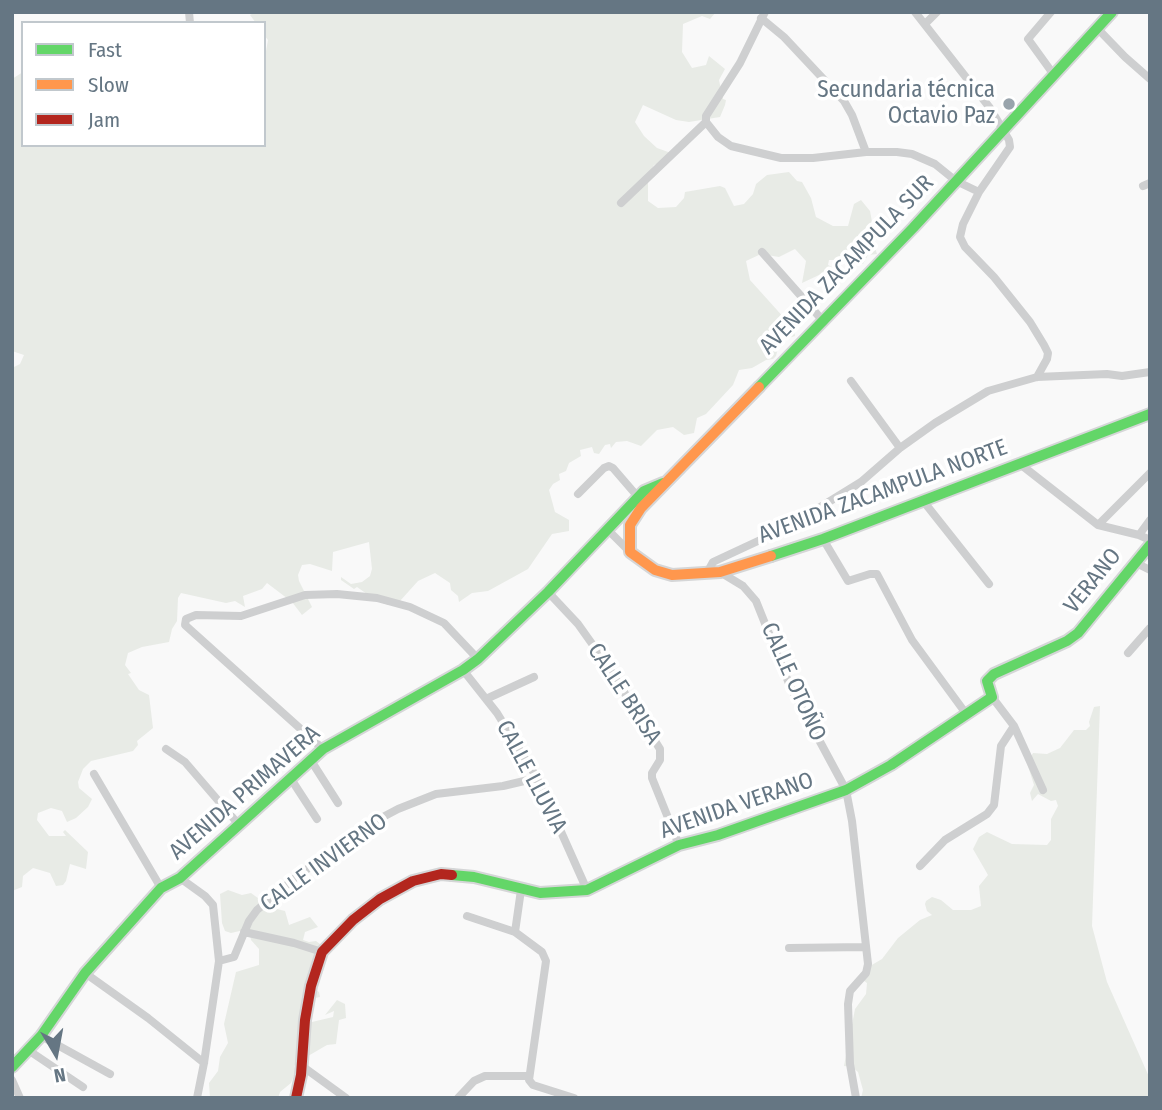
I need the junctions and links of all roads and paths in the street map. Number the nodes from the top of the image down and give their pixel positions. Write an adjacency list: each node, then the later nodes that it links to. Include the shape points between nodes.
1 (915, 12): 6 (street)
2 (937, 12): 6 (street)
3 (1051, 12): 8 (street, via 1028,40)
4 (1112, 12): 7 (street, AVENIDA ZACAMPULA SUR)
5 (763, 15): 10 (street); 12 (street, via 844,101)
6 (925, 24): 11 (street)
7 (1097, 28): 8 (street, AVENIDA ZACAMPULA SUR); 9 (street)
8 (1054, 75): 11 (street, AVENIDA ZACAMPULA SUR)
9 (1150, 79)
10 (706, 122): 12 (street, via 730,146 758,154 804,159); 15 (street)
11 (1004, 129): 13 (street, AVENIDA ZACAMPULA SUR); 14 (street, via 1010,147)
12 (866, 152): 13 (street, via 912,154 935,164)
13 (956, 181): 14 (street); 17 (street, AVENIDA ZACAMPULA SUR)
14 (979, 192): 19 (street, via 960,232 961,242 1030,322 1044,345 1047,359)
15 (621, 203)
16 (762, 252): 17 (street)
17 (824, 322): 25 (street, AVENIDA ZACAMPULA SUR)
18 (1150, 372): 19 (street)
19 (1037, 377): 22 (street, via 988,391)
20 (851, 381): 22 (street)
21 (1150, 414): 23 (street, AVENIDA ZACAMPULA NORTE)
22 (901, 448): 39 (street, via 861,482 788,527 713,562)
23 (1020, 464): 28 (street, AVENIDA ZACAMPULA NORTE); 30 (street)
24 (1150, 473): 30 (street)
25 (666, 482): 27 (street, AVENIDA PRIMAVERA); 35 (street, AVENIDA ZACAMPULA SUR, via 632,519)
26 (578, 494): 27 (street, via 608,466)
27 (638, 497): 31 (street, AVENIDA PRIMAVERA)
28 (924, 502): 33 (street, AVENIDA ZACAMPULA NORTE); 40 (street)
29 (1150, 520): 32 (street)
30 (1098, 525): 32 (street)
31 (607, 529): 35 (street); 41 (street, AVENIDA PRIMAVERA)
32 (1139, 535): 34 (street)
33 (822, 539): 38 (street, AVENIDA ZACAMPULA NORTE); 49 (street, via 848,581 877,575 912,640)
34 (1150, 542): 36 (street, VERANO)
35 (630, 552): 39 (street, AVENIDA ZACAMPULA NORTE, via 660,572)
36 (1136, 563): 37 (street); 47 (street, VERANO, via 1067,641 988,678)
37 (1150, 570)
38 (720, 572): 39 (street, AVENIDA ZACAMPULA NORTE); 57 (street, CALLE OTOÑO, via 743,586 756,601 790,686)
39 (707, 573)
40 (989, 584)
41 (548, 592): 44 (street, AVENIDA PRIMAVERA); 62 (street, CALLE BRISA, via 578,624 660,748 652,778)
42 (1150, 628): 43 (street)
43 (1128, 653)
44 (478, 659): 45 (street, AVENIDA PRIMAVERA); 52 (street, via 453,630 432,617 363,597 305,595 236,617 192,616 185,621)
45 (463, 670): 48 (street, CALLE LLUVIA); 52 (street, AVENIDA PRIMAVERA)
46 (534, 677): 48 (street)
47 (992, 697): 49 (street, AVENIDA VERANO); 50 (street)
48 (486, 699): 56 (street, CALLE LLUVIA)
49 (967, 715): 57 (street, AVENIDA VERANO)
50 (1014, 726): 58 (street); 63 (street, via 1001,746 994,806 945,840)
51 (166, 749): 61 (street, via 185,762)
52 (323, 749): 53 (street, AVENIDA PRIMAVERA)
53 (310, 759): 55 (street, AVENIDA PRIMAVERA); 59 (street)
54 (94, 774): 65 (street)
55 (291, 779): 60 (street); 61 (street, AVENIDA PRIMAVERA)
56 (537, 779): 67 (street, CALLE LLUVIA); 69 (street, CALLE INVIERNO, via 436,794 398,809 366,826 295,878 257,910)
57 (846, 790): 62 (street, AVENIDA VERANO); 71 (street, CALLE OTOÑO)
58 (1043, 790)
59 (338, 803)
60 (317, 819)
61 (240, 826): 64 (street, AVENIDA PRIMAVERA)
62 (680, 845): 67 (street, AVENIDA VERANO)
63 (920, 866)
64 (180, 878): 65 (street, AVENIDA PRIMAVERA); 74 (street, via 213,905)
65 (161, 888): 75 (street, AVENIDA PRIMAVERA)
66 (521, 890): 67 (street, AVENIDA VERANO); 70 (street); 73 (street, AVENIDA VERANO, via 474,877 425,877 380,899)
67 (587, 890)
68 (467, 916): 70 (street)
69 (244, 932): 73 (street); 74 (street, CALLE INVIERNO, via 234,957)
70 (515, 932): 82 (street, via 542,952 546,961)
71 (866, 947): 72 (street); 91 (street, CALLE OTOÑO, via 866,973 850,991 848,1004)
72 (789, 948)
73 (322, 952): 79 (street, AVENIDA VERANO, via 311,985)
74 (219, 961): 78 (street)
75 (85, 973): 76 (street, AVENIDA PRIMAVERA); 78 (street)
76 (41, 1036): 77 (street, AVENIDA PRIMAVERA); 81 (street)
77 (28, 1050): 80 (street, AVENIDA PRIMAVERA); 84 (street)
78 (204, 1063): 86 (street)
79 (302, 1066): 87 (street, AVENIDA VERANO); 88 (street)
80 (12, 1067)
81 (110, 1074)
82 (529, 1076): 89 (street, via 485,1076); 90 (street, via 533,1085)
83 (12, 1080): 85 (street)
84 (83, 1087)
85 (20, 1098)
86 (197, 1098)
87 (296, 1098)
88 (346, 1098)
89 (458, 1098)
90 (574, 1098)
91 (856, 1098)

